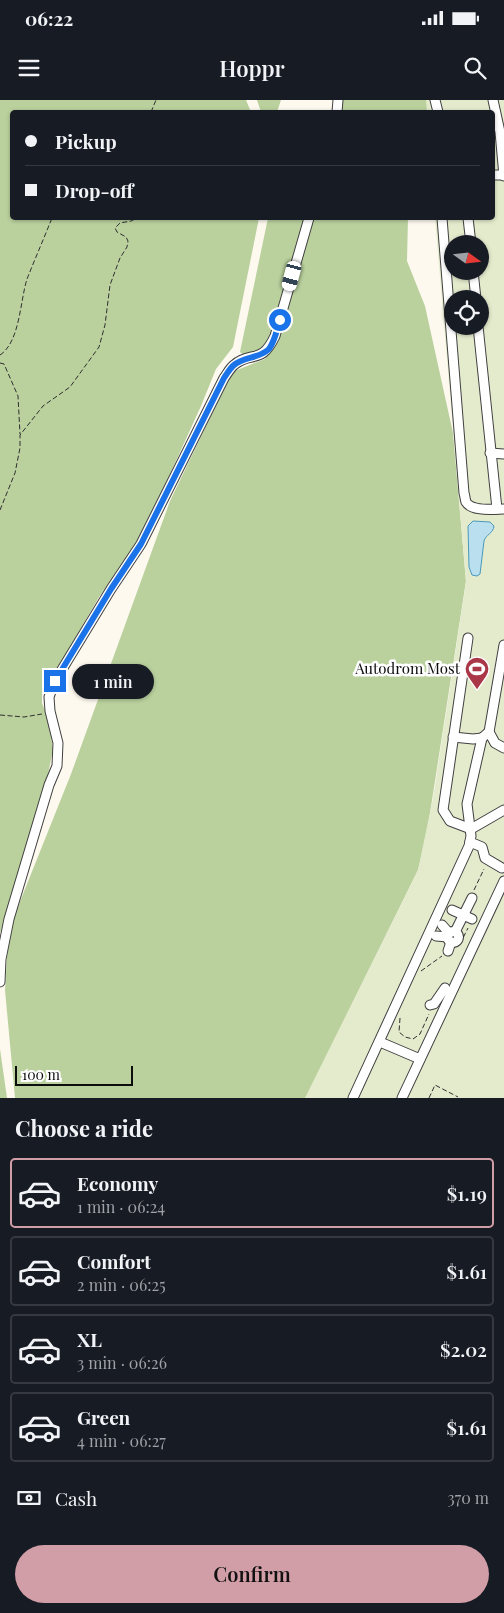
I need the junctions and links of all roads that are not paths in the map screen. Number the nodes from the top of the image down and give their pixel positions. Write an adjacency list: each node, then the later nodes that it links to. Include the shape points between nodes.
1 (495, 111): 2 (street)
2 (499, 132): 3 (street)
3 (504, 176)
4 (308, 220): 30 (street, via 269,348 260,356 234,365 224,378 141,544 55,681 49,697 58,744 57,766 9,919)
5 (442, 220): 11 (street, via 464,494 470,506)
6 (468, 220): 7 (street)
7 (470, 235)
8 (479, 335): 9 (street)
9 (490, 453): 10 (street); 11 (street)
10 (504, 454)
11 (501, 509)
12 (468, 638): 15 (street)
13 (504, 645): 14 (street)
14 (485, 735): 15 (street, via 473,739); 16 (street); 18 (street, via 466,804)
15 (454, 737): 18 (street, via 443,810 450,821)
16 (504, 748)
17 (504, 810): 18 (street)
18 (471, 829): 19 (street)
19 (470, 842): 20 (street, via 482,847 485,858); 34 (street)
20 (502, 868)
21 (504, 881): 35 (street)
22 (472, 898): 24 (street)
23 (452, 910): 24 (street)
24 (463, 915): 25 (street); 28 (street)
25 (472, 919)
26 (442, 925): 28 (street)
27 (436, 936): 28 (street)
28 (455, 937): 29 (street)
29 (444, 952)
30 (0, 959): 31 (street)
31 (0, 982)
32 (445, 988): 33 (street)
33 (430, 1010)
34 (380, 1042): 35 (street); 36 (street)
35 (420, 1059): 37 (street)
36 (354, 1098)
37 (402, 1098)

